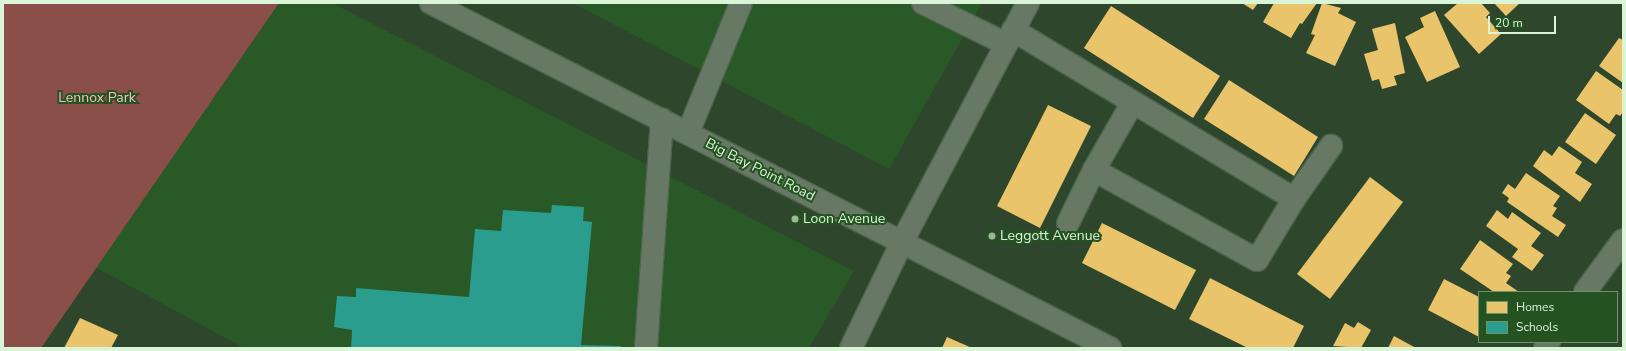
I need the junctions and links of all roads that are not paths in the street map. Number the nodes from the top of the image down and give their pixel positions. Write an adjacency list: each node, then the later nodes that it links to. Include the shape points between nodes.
1 (431, 3): 7 (street, Big Bay Point Road)
2 (740, 3): 8 (street)
3 (923, 3): 5 (street)
4 (1028, 3): 5 (street)
5 (1010, 37): 6 (street); 14 (street)
6 (1133, 102): 10 (street); 11 (street)
7 (662, 120): 8 (street, Big Bay Point Road); 16 (street)
8 (688, 133): 14 (street, Big Bay Point Road)
9 (1332, 146): 11 (street)
10 (1094, 170): 11 (street, via 1257,260); 12 (street)
11 (1294, 199)
12 (1068, 223)
13 (1623, 240): 15 (street)
14 (902, 242): 17 (street); 18 (street, Big Bay Point Road)
15 (1586, 291)
16 (646, 348)
17 (851, 348)
18 (1110, 348)

